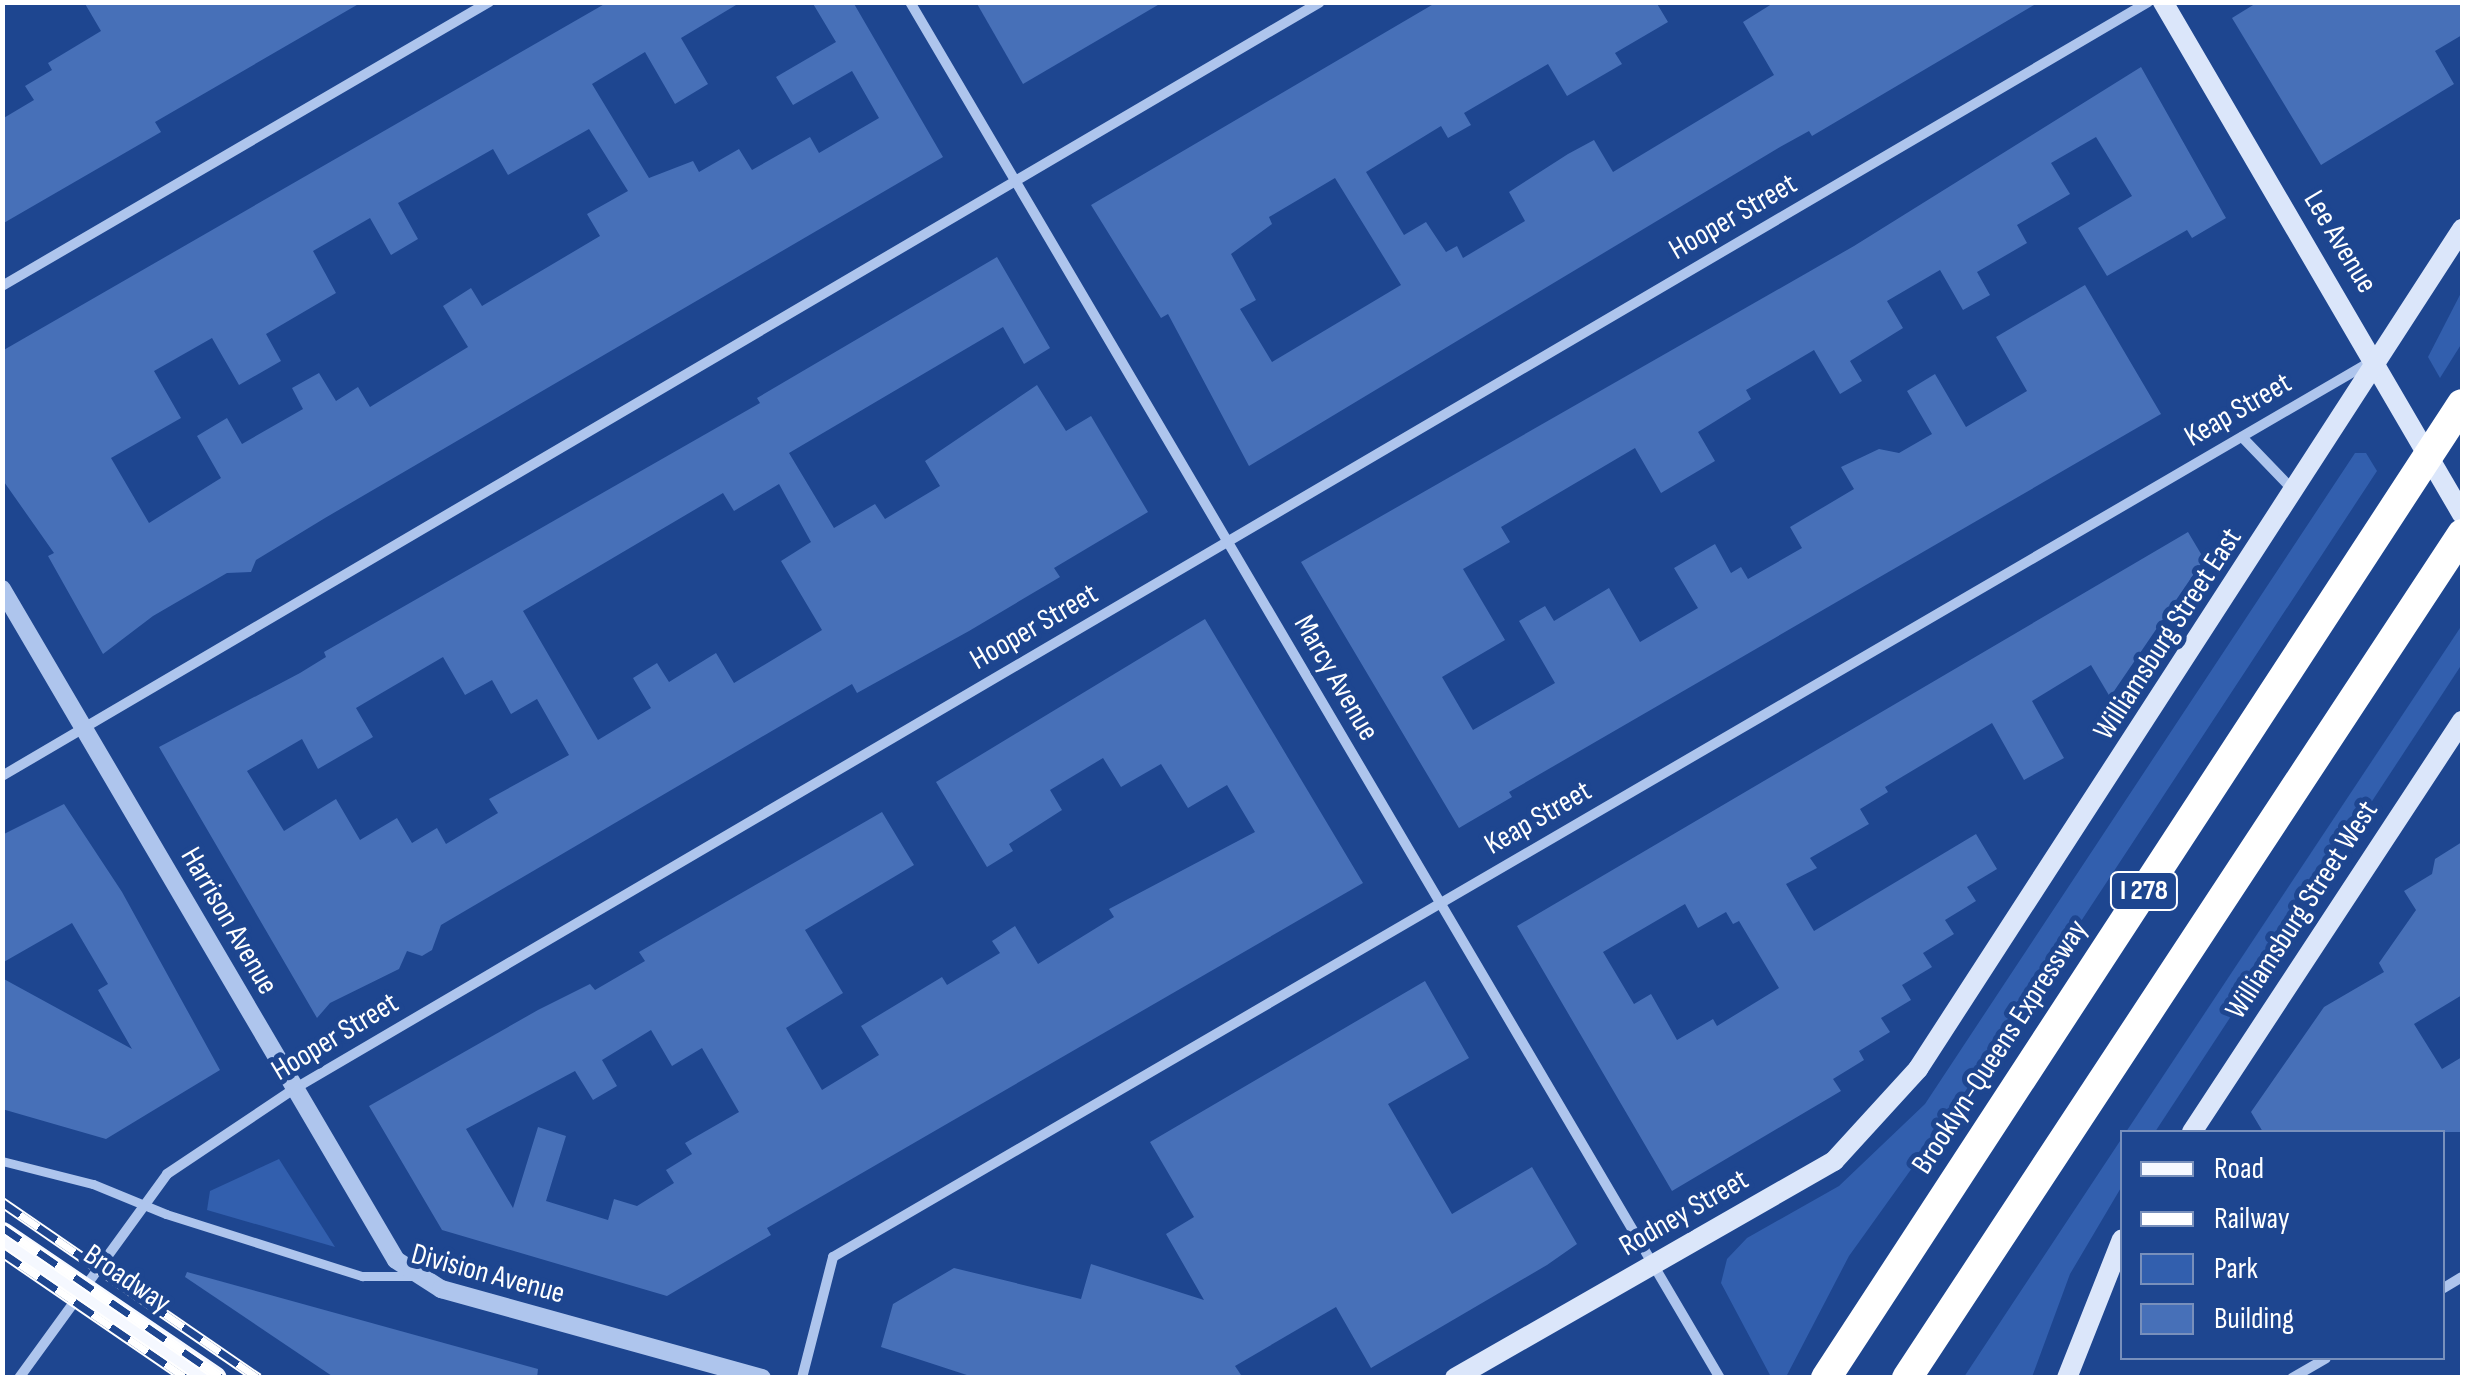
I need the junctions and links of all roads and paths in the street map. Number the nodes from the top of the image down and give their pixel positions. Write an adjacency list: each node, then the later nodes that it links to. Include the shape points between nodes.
1 (489, 2): 8 (street)
2 (910, 2): 6 (street, Marcy Avenue)
3 (1320, 2): 6 (street)
4 (2148, 2): 15 (street, Hooper Street)
5 (2163, 2): 9 (main road, Lee Avenue)
6 (1015, 181): 15 (street, Marcy Avenue); 18 (street)
7 (2462, 229): 9 (main road, Williamsburg Street East)
8 (2, 286)
9 (2375, 359): 11 (street, Keap Street); 12 (main road, Williamsburg Street East); 13 (main road, Lee Avenue)
10 (2462, 404): 38 (highway, Brooklyn-Queens Expressway / I 278)
11 (2242, 437): 12 (street); 20 (street, Keap Street)
12 (2297, 494): 21 (main road, Williamsburg Street East)
13 (2462, 514)
14 (2462, 534): 39 (highway, I 278)
15 (1228, 542): 20 (street, Marcy Avenue); 22 (street, Hooper Street)
16 (2, 589): 18 (street, Harrison Avenue)
17 (2462, 720): 23 (main road, Williamsburg Street West)
18 (83, 726): 19 (street); 22 (street, Harrison Avenue)
19 (2, 776)
20 (1440, 904): 28 (street, Marcy Avenue); 35 (street, Keap Street, via 833,1257)
21 (1918, 1069): 28 (main road, Rodney Street, via 1834,1161)
22 (294, 1089): 25 (street, Hooper Street, via 167,1174); 29 (street, Harrison Avenue, via 396,1260)
23 (2193, 1130)
24 (2, 1161): 25 (street)
25 (144, 1204): 29 (street, Division Avenue, via 362,1276); 30 (street, Hooper Street)
26 (2, 1234): 30 (main road, Broadway)
27 (2120, 1244): 40 (main road)
28 (1652, 1266): 36 (main road, Rodney Street); 37 (street, Marcy Avenue)
29 (416, 1276): 34 (street, Division Avenue, via 441,1289)
30 (83, 1288): 32 (street, Hooper Street); 33 (main road, Broadway)
31 (2323, 1360): 41 (street)
32 (19, 1378)
33 (214, 1378)
34 (762, 1378)
35 (802, 1378)
36 (1454, 1378)
37 (1720, 1378)
38 (1826, 1378)
39 (1907, 1378)
40 (2066, 1378)
41 (2292, 1378)

